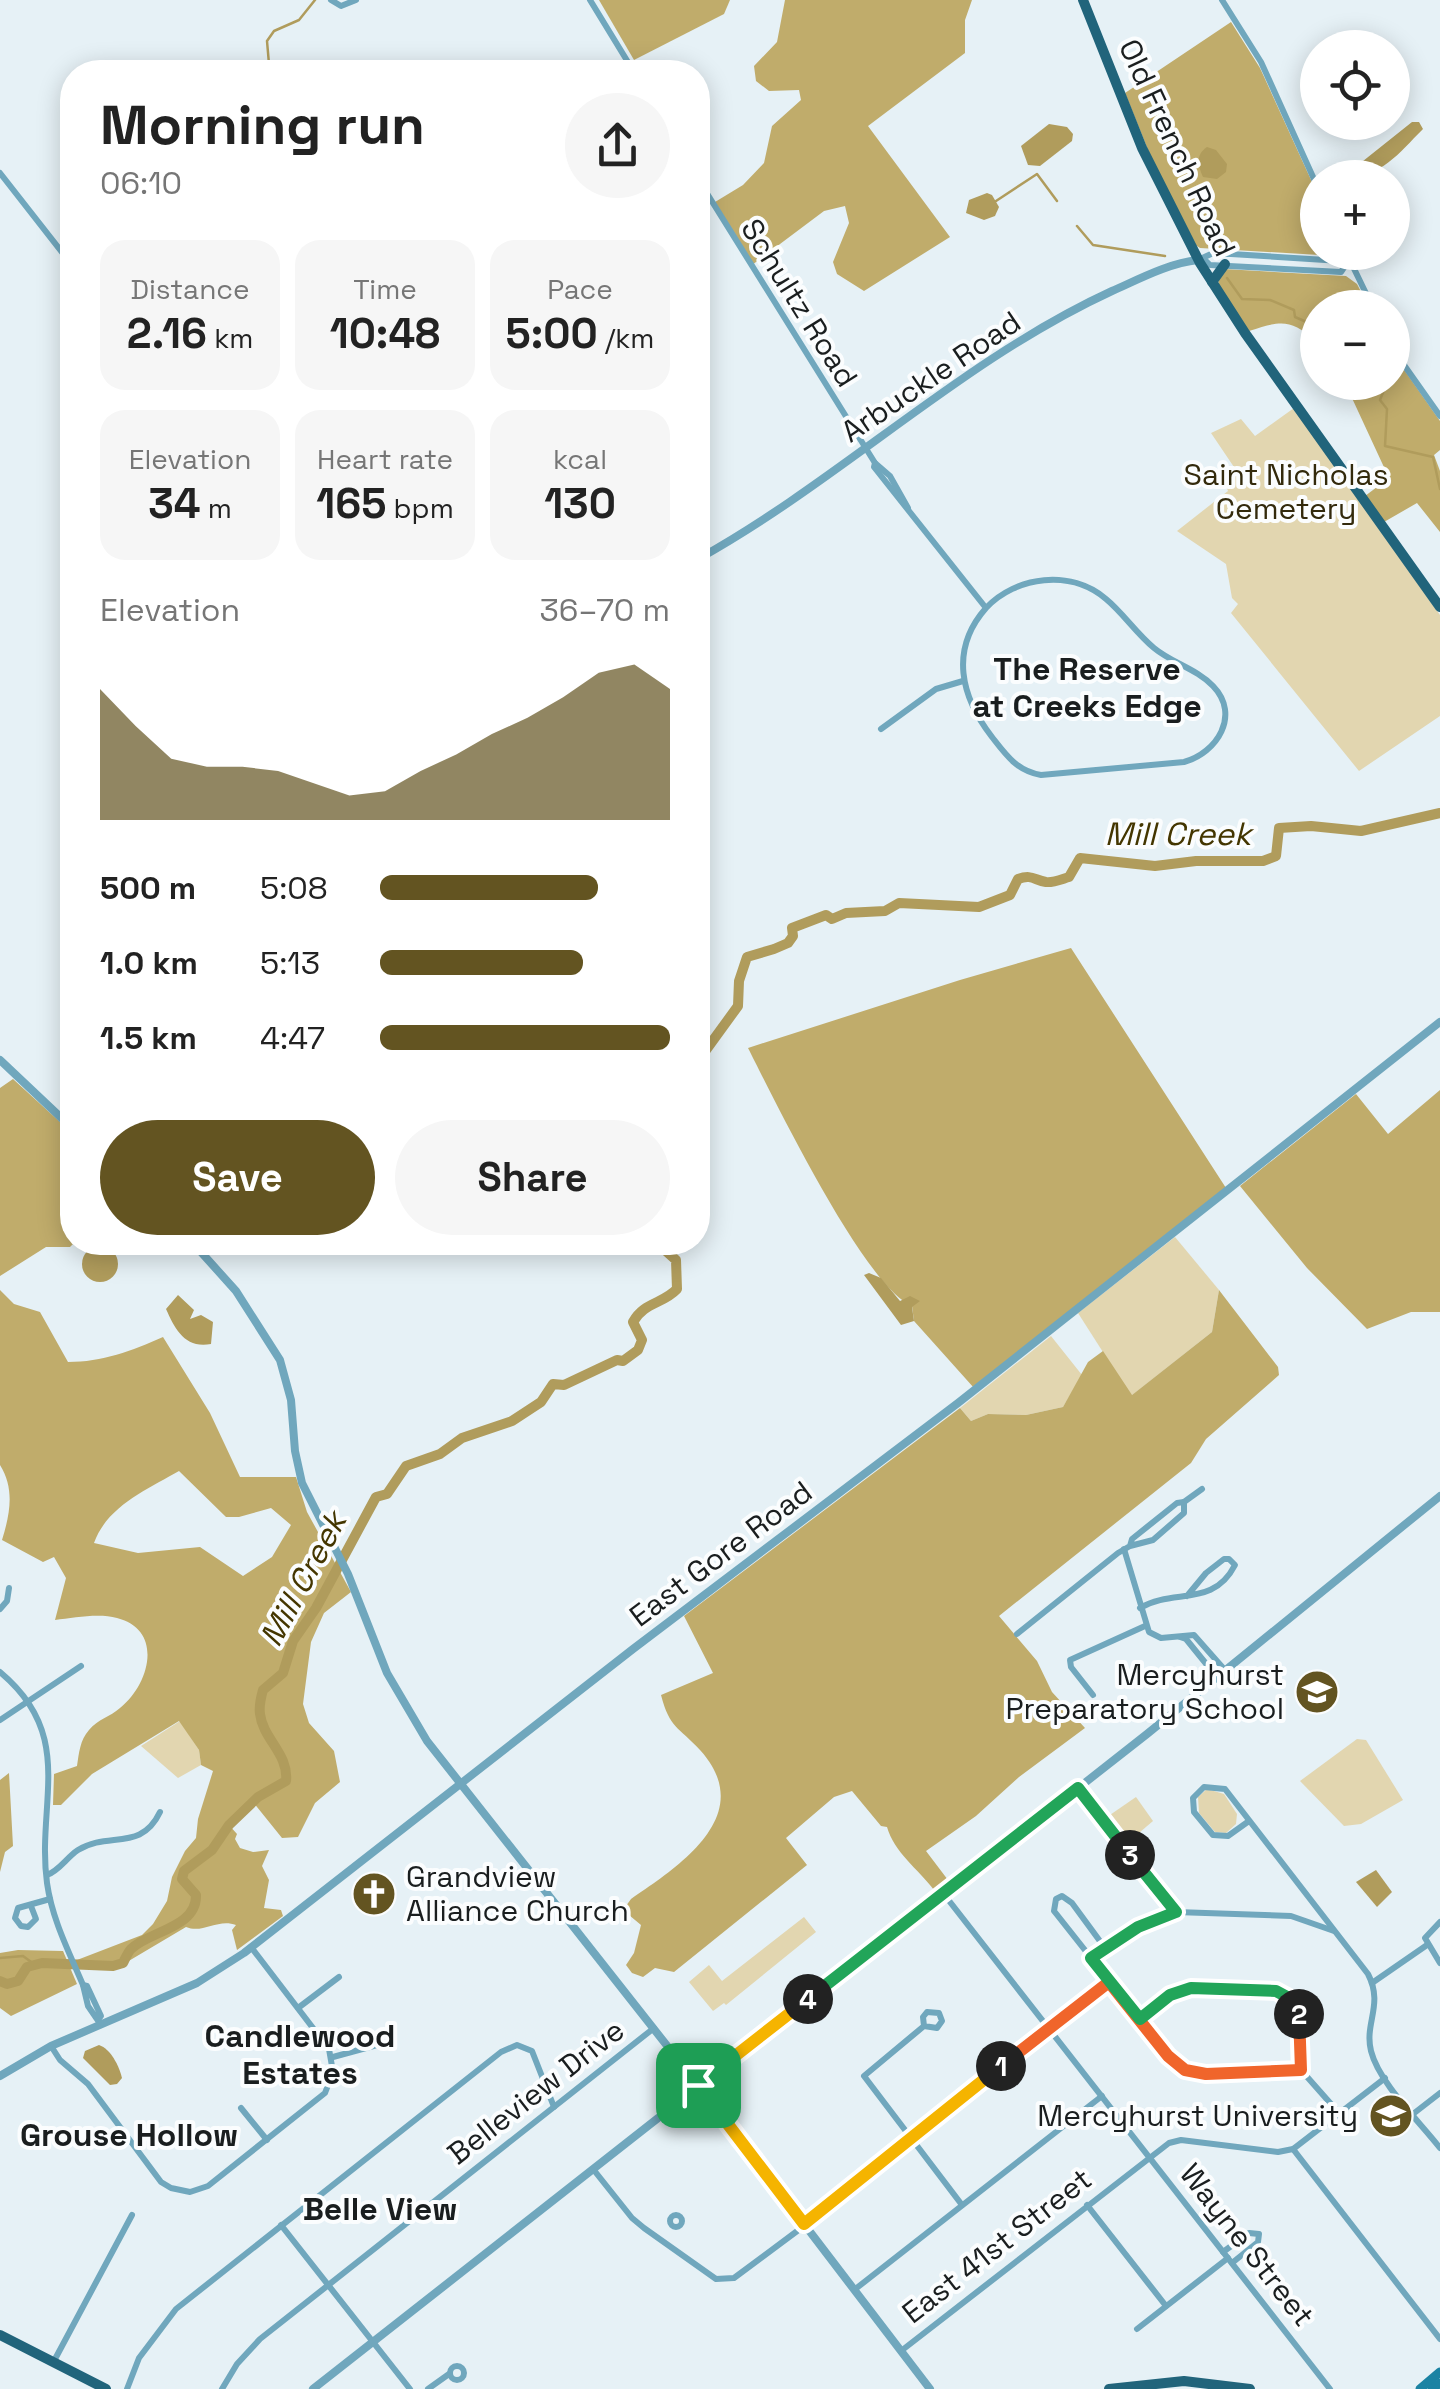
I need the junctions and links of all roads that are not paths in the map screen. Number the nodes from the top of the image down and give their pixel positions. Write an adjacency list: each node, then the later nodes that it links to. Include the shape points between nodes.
1 (331, 0): 2 (street, via 341,6)
2 (356, 0)
3 (590, 0): 6 (street)
4 (1083, 0): 12 (main road, Old French Road, via 1142,148)
5 (1222, 0): 7 (street, via 1260,62)
6 (627, 60)
7 (1305, 160)
8 (0, 173): 10 (street)
9 (710, 198): 20 (street, Schultz Road)
10 (60, 249)
11 (1300, 258): 12 (street, Arbuckle Road)
12 (1201, 259): 13 (street); 17 (main road, Old French Road); 20 (street, Arbuckle Road, via 1067,314)
13 (1225, 264): 14 (street); 17 (main road)
14 (1300, 269)
15 (1312, 270): 16 (street)
16 (1344, 270)
17 (1212, 282): 22 (main road, Old French Road)
18 (1410, 374): 19 (street)
19 (1440, 416)
20 (866, 448): 21 (street, Arbuckle Road); 23 (street, Schultz Road)
21 (710, 552)
22 (1440, 607)
23 (986, 608): 24 (street, via 964,648); 24 (street, via 1035,581 1065,581 1096,592 1160,653 1216,688 1223,731 1212,749 1184,762 1036,774 1006,756 974,713)
24 (963, 681): 25 (street, via 936,689)
25 (881, 729)
26 (1440, 1022): 46 (street, East Gore Road)
27 (2, 1066): 28 (street)
28 (60, 1117)
29 (204, 1255): 46 (street, via 280,1360 300,1475 393,1684)
30 (1202, 1489): 32 (street)
31 (1440, 1496): 42 (street)
32 (1184, 1502): 33 (street); 33 (street, via 1184,1513 1161,1534)
33 (1127, 1548): 36 (street); 39 (street)
34 (10, 1588): 37 (street)
35 (1188, 1596): 35 (street, via 1210,1591 1235,1565 1220,1562); 36 (street)
36 (1140, 1608): 38 (street)
37 (0, 1610)
38 (1145, 1626): 42 (street, via 1158,1637 1197,1637); 43 (street, via 1070,1660)
39 (1017, 1634)
40 (81, 1666): 44 (street)
41 (0, 1672): 44 (street)
42 (1220, 1673): 47 (street)
43 (1094, 1696)
44 (27, 1702): 45 (street); 50 (street, via 45,1738 50,1770)
45 (0, 1720)
46 (459, 1785): 58 (street, East Gore Road); 69 (street)
47 (1078, 1788): 51 (street); 54 (street)
48 (160, 1812): 50 (street, via 143,1834 80,1848)
49 (1249, 1821): 49 (street, via 1221,1788 1204,1787 1194,1798 1194,1812 1216,1836); 56 (street)
50 (47, 1875): 52 (street)
51 (943, 1893): 70 (street, Wayne Street); 77 (street)
52 (50, 1899): 53 (street); 67 (street)
53 (31, 1906)
54 (1176, 1912): 56 (street, via 1292,1916); 59 (street)
55 (1440, 1922): 57 (street, via 1429,1930)
56 (1335, 1932): 64 (street)
57 (1427, 1945): 61 (street); 64 (street)
58 (251, 1947): 65 (street); 67 (street, East Gore Road, via 197,1983)
59 (1106, 1948): 60 (street); 60 (street, via 1072,1903 1058,1897 1054,1911)
60 (1091, 1958): 63 (street)
61 (1440, 1962)
62 (339, 1977): 65 (street)
63 (1109, 1982): 66 (street); 70 (street)
64 (1372, 1983): 76 (street, via 1370,2044)
65 (298, 2008): 73 (street)
66 (1140, 2019): 74 (street, via 1185,2070); 74 (street, via 1184,1989 1276,1991 1299,2015)
67 (99, 2022): 72 (street, East Gore Road)
68 (924, 2026): 84 (street, via 864,2076)
69 (654, 2028): 77 (street); 80 (street, Belleview Drive)
70 (1049, 2028): 79 (street, Wayne Street); 84 (street)
71 (388, 2042): 73 (street)
72 (51, 2046): 75 (street, East Gore Road); 85 (street, via 171,2188 190,2192 215,2181)
73 (332, 2057): 85 (street, via 325,2093)
74 (1301, 2070): 82 (street)
75 (0, 2076)
76 (1385, 2078): 82 (street); 83 (street)
77 (698, 2085): 89 (street); 93 (street)
78 (1440, 2093): 83 (street)
79 (1102, 2096): 88 (street, Wayne Street); 90 (street)
80 (554, 2106): 94 (street, via 532,2051 508,2048); 98 (street, Belleview Drive)
81 (241, 2108): 85 (street)
82 (1339, 2113): 87 (street)
83 (1413, 2114): 86 (street)
84 (911, 2138): 90 (street); 93 (street)
85 (267, 2140)
86 (1440, 2148)
87 (1293, 2149): 88 (street, East 41st Street, via 1178,2140); 103 (street)
88 (1149, 2156): 91 (street, East 41st Street); 97 (street, Wayne Street)
89 (593, 2169): 96 (street, via 632,2218); 104 (street)
90 (962, 2205): 99 (street)
91 (1087, 2205): 100 (street); 105 (street, East 41st Street)
92 (132, 2216): 106 (street)
93 (804, 2224): 96 (street, via 726,2280); 99 (street)
94 (281, 2225): 98 (street); 111 (street, via 167,2318)
95 (673, 2226): 96 (street)
96 (662, 2241)
97 (1228, 2257): 97 (street, via 1258,2242 1258,2234 1248,2232); 100 (street); 119 (street, Wayne Street)
98 (328, 2284): 104 (street); 112 (street, Belleview Drive, via 252,2346)
99 (854, 2290): 105 (street)
100 (1166, 2306): 101 (street)
101 (1137, 2329)
102 (0, 2335): 106 (main road)
103 (1440, 2339)
104 (373, 2342): 113 (street); 114 (street)
105 (900, 2351): 116 (street)
106 (54, 2362): 110 (main road)
107 (1440, 2372): 120 (main road)
108 (449, 2374): 115 (street)
109 (1440, 2383): 121 (main road)
110 (106, 2389)
111 (127, 2389)
112 (222, 2389)
113 (314, 2389)
114 (410, 2389)
115 (428, 2389)
116 (930, 2389)
117 (1109, 2389): 118 (main road, via 1180,2381)
118 (1250, 2389)
119 (1330, 2389)
120 (1420, 2389)
121 (1432, 2389)

